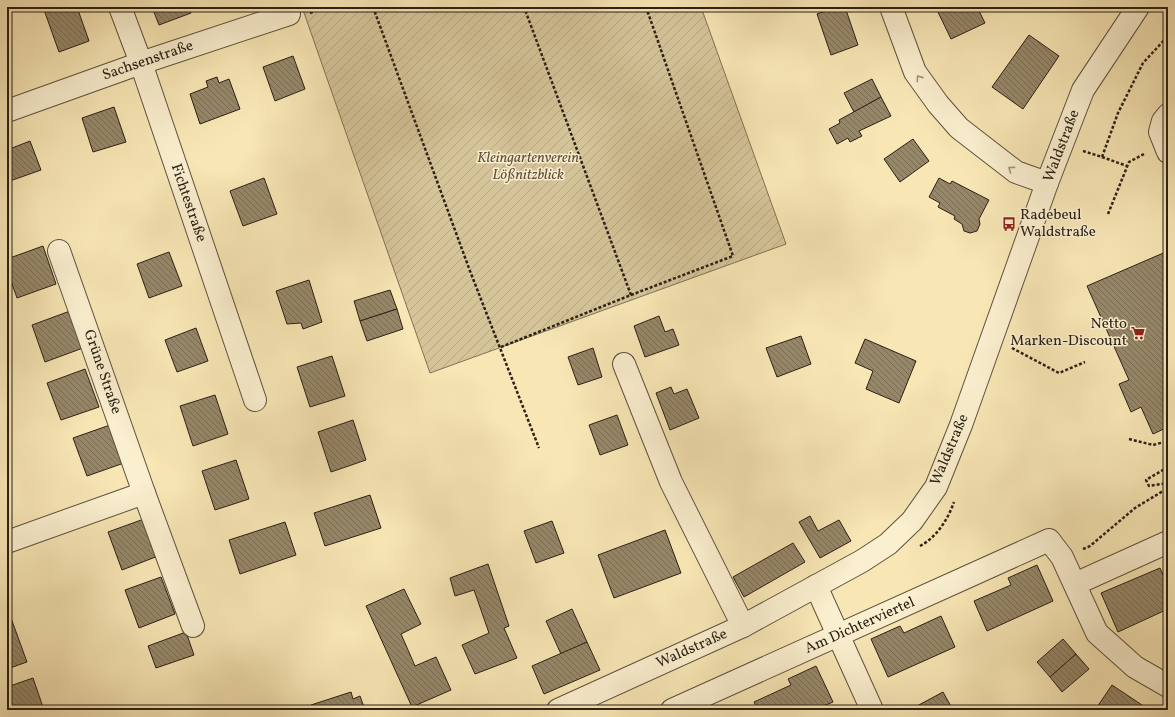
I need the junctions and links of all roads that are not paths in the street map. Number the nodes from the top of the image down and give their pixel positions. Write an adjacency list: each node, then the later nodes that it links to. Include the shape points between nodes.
1 (120, 7): 5 (street, Fichtestraße)
2 (891, 7): 9 (street, one-way to 2, via 1016,172 958,128 915,72)
3 (1138, 7): 9 (street, Waldstraße, via 1083,90)
4 (289, 14): 5 (street, Sachsenstraße)
5 (141, 63): 6 (street, Sachsenstraße); 12 (street, Fichtestraße)
6 (7, 110)
7 (1168, 115): 8 (street, via 1163,121)
8 (1157, 152)
9 (1047, 184): 17 (street, Waldstraße, via 961,426 936,487 912,521 888,544)
10 (60, 252): 13 (street, Grüne Straße)
11 (624, 364): 19 (street, via 671,482)
12 (255, 400)
13 (144, 493): 14 (street); 18 (street, Grüne Straße)
14 (7, 542)
15 (1168, 542): 16 (street)
16 (1075, 584): 20 (street, Am Dichterviertel, via 1062,557 1049,540); 21 (street, via 1097,633 1135,667)
17 (816, 586): 19 (street, Waldstraße); 20 (street)
18 (193, 626)
19 (743, 626): 22 (street, Waldstraße)
20 (839, 636): 23 (street, Am Dichterviertel); 24 (street)
21 (1168, 686)
22 (558, 710)
23 (672, 710)
24 (872, 710)

